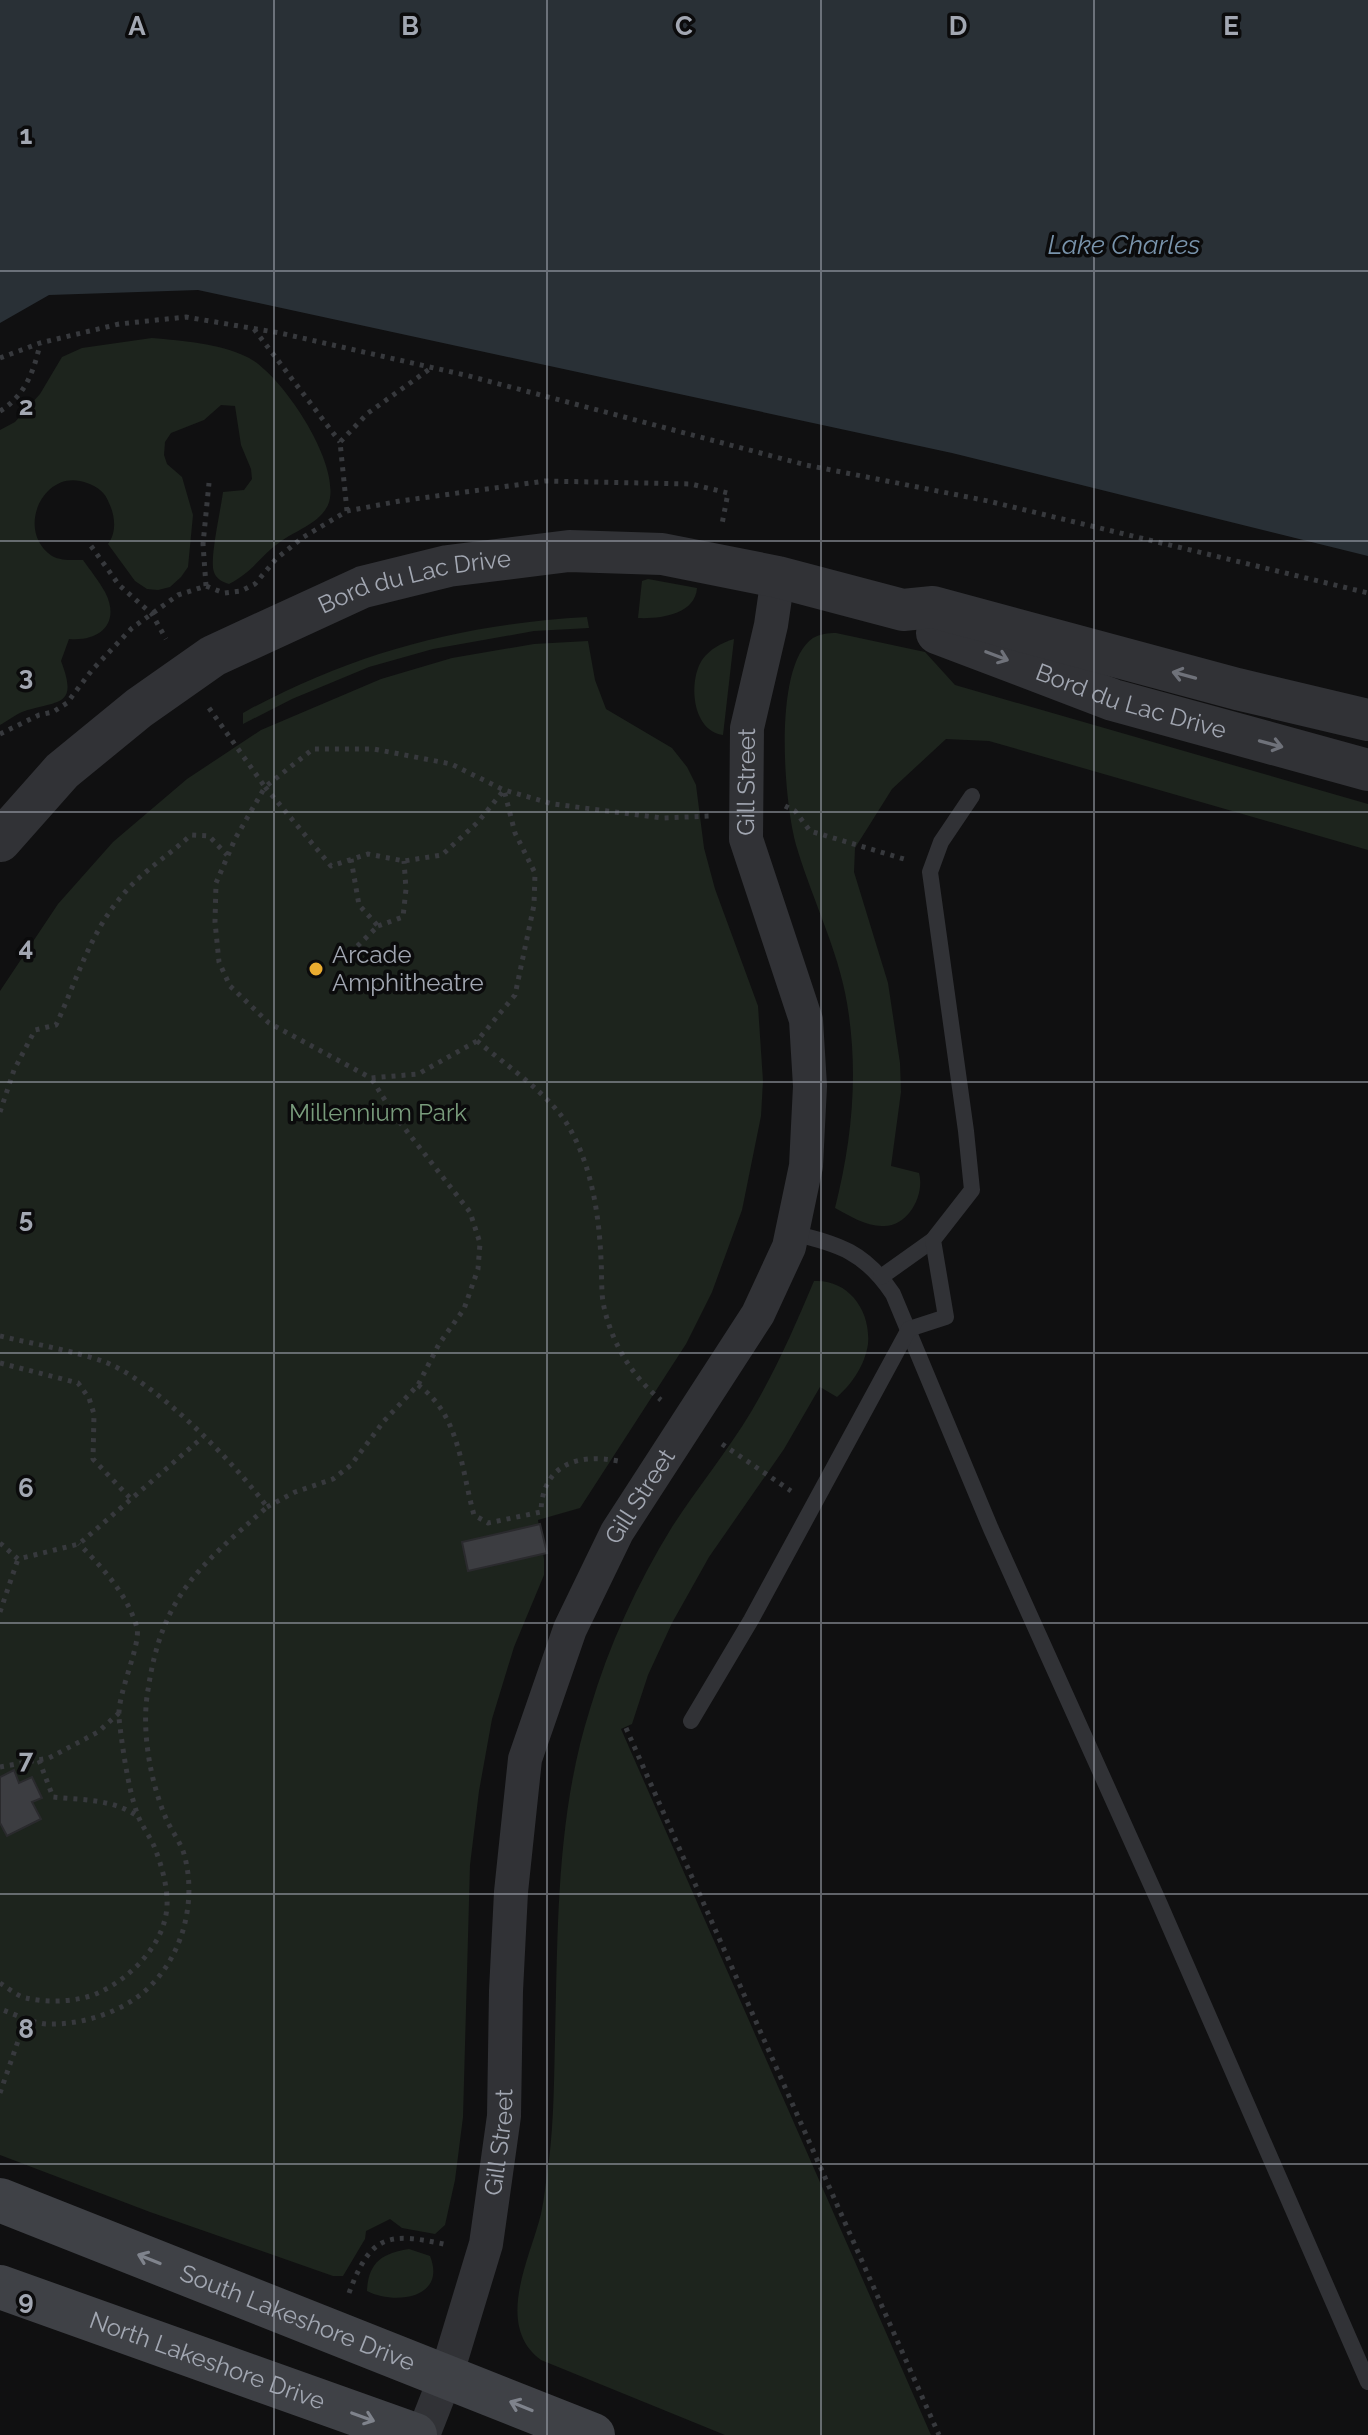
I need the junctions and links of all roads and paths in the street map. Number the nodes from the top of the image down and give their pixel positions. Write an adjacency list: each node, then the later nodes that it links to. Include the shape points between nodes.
1 (254, 329): 2 (path, via 186,317 119,324); 4 (path); 6 (path)
2 (40, 343): 3 (path); 5 (path, via 23,391)
3 (0, 358)
4 (431, 367): 6 (path, via 368,413); 12 (path, via 806,465 988,501)
5 (0, 411)
6 (340, 442): 8 (path)
7 (209, 483): 11 (path, via 203,544)
8 (347, 511)
9 (91, 546): 14 (path, via 119,585 152,614)
10 (778, 577): 13 (street, Bord du Lac Drive); 14 (street, Bord du Lac Drive, via 662,554 569,551 448,566 363,587 213,656); 32 (street, Gill Street, via 747,728 746,839 806,1020 806,1166)
11 (206, 586)
12 (1368, 593)
13 (903, 610): 15 (street, Bord du Lac Drive, one-way to 13, via 933,607); 16 (street, Bord du Lac Drive, one-way to 16, via 924,628 1113,700)
14 (186, 676): 17 (path); 22 (street, Bord du Lac Drive, via 62,771)
15 (1368, 720)
16 (1368, 770)
17 (265, 787): 18 (path, via 313,749 374,749 451,764); 23 (path); 24 (path, via 331,866)
18 (504, 790): 21 (path, via 553,804 618,813); 25 (path, via 442,855); 29 (path, via 515,833 535,873 534,905 515,995)
19 (972, 796): 26 (lane, via 941,842)
20 (784, 806): 26 (path, via 795,811 810,831)
21 (711, 816)
22 (0, 841)
23 (227, 855): 30 (path, via 216,883 215,922 219,962 230,986 269,1023); 31 (path, via 209,836 191,835 120,897 98,929 56,1025 35,1030)
24 (351, 859): 25 (path, via 368,854); 27 (path, via 359,905)
25 (404, 861): 27 (path, via 403,917)
26 (932, 868): 33 (lane, via 972,1190)
27 (378, 926): 28 (path)
28 (343, 960)
29 (477, 1041): 30 (path, via 418,1074); 39 (path, via 570,1127 592,1181 603,1302 622,1357 644,1387)
30 (371, 1078): 38 (path, via 470,1212 480,1243 478,1269 464,1309)
31 (0, 1112)
32 (792, 1233): 34 (lane, via 845,1247); 64 (street, Gill Street, via 758,1314 617,1532 570,1629 525,1759 511,1892 502,2130 486,2244)
33 (933, 1240): 34 (lane); 35 (lane, via 946,1317)
34 (881, 1277): 35 (lane)
35 (909, 1329): 44 (lane); 65 (lane, via 991,1529)
36 (0, 1336): 40 (path, via 105,1361 153,1391)
37 (0, 1363): 43 (path, via 78,1383 94,1414 93,1459)
38 (418, 1385): 42 (path, via 442,1407 474,1515 488,1523 541,1512 541,1495 550,1477 564,1466 599,1457); 45 (path, via 351,1465 333,1479)
39 (663, 1401)
40 (203, 1437): 43 (path); 45 (path)
41 (722, 1444): 44 (path)
42 (625, 1463)
43 (131, 1499): 47 (path)
44 (812, 1505): 51 (lane)
45 (267, 1507): 58 (path, via 198,1569 177,1597 159,1636 147,1693 148,1757 164,1814 184,1854 190,1890 188,1914 172,1958 144,1993 118,2010 46,2024)
46 (0, 1543): 48 (path)
47 (79, 1544): 48 (path); 50 (path, via 113,1579 138,1631)
48 (18, 1559): 49 (path)
49 (0, 1612)
50 (119, 1713): 53 (path, via 86,1739); 55 (path)
51 (691, 1721)
52 (626, 1728): 69 (path)
53 (39, 1760): 54 (path); 55 (path, via 53,1797 124,1807)
54 (0, 1767)
55 (138, 1817): 56 (path, via 153,1846 167,1904 163,1925 133,1970 93,1995 62,2001 23,1998)
56 (0, 1983)
57 (0, 2009): 58 (path)
58 (26, 2018): 59 (path)
59 (0, 2093)
60 (0, 2200): 64 (main road, South Lakeshore Drive, one-way to 60)
61 (449, 2246): 63 (path, via 396,2237 378,2245 363,2260)
62 (0, 2287): 66 (main road, North Lakeshore Drive, one-way to 66)
63 (348, 2297)
64 (446, 2376): 67 (street, Gill Street); 68 (main road, South Lakeshore Drive, one-way to 64)
65 (1368, 2382)
66 (415, 2435)
67 (423, 2435)
68 (593, 2435)
69 (939, 2435)

